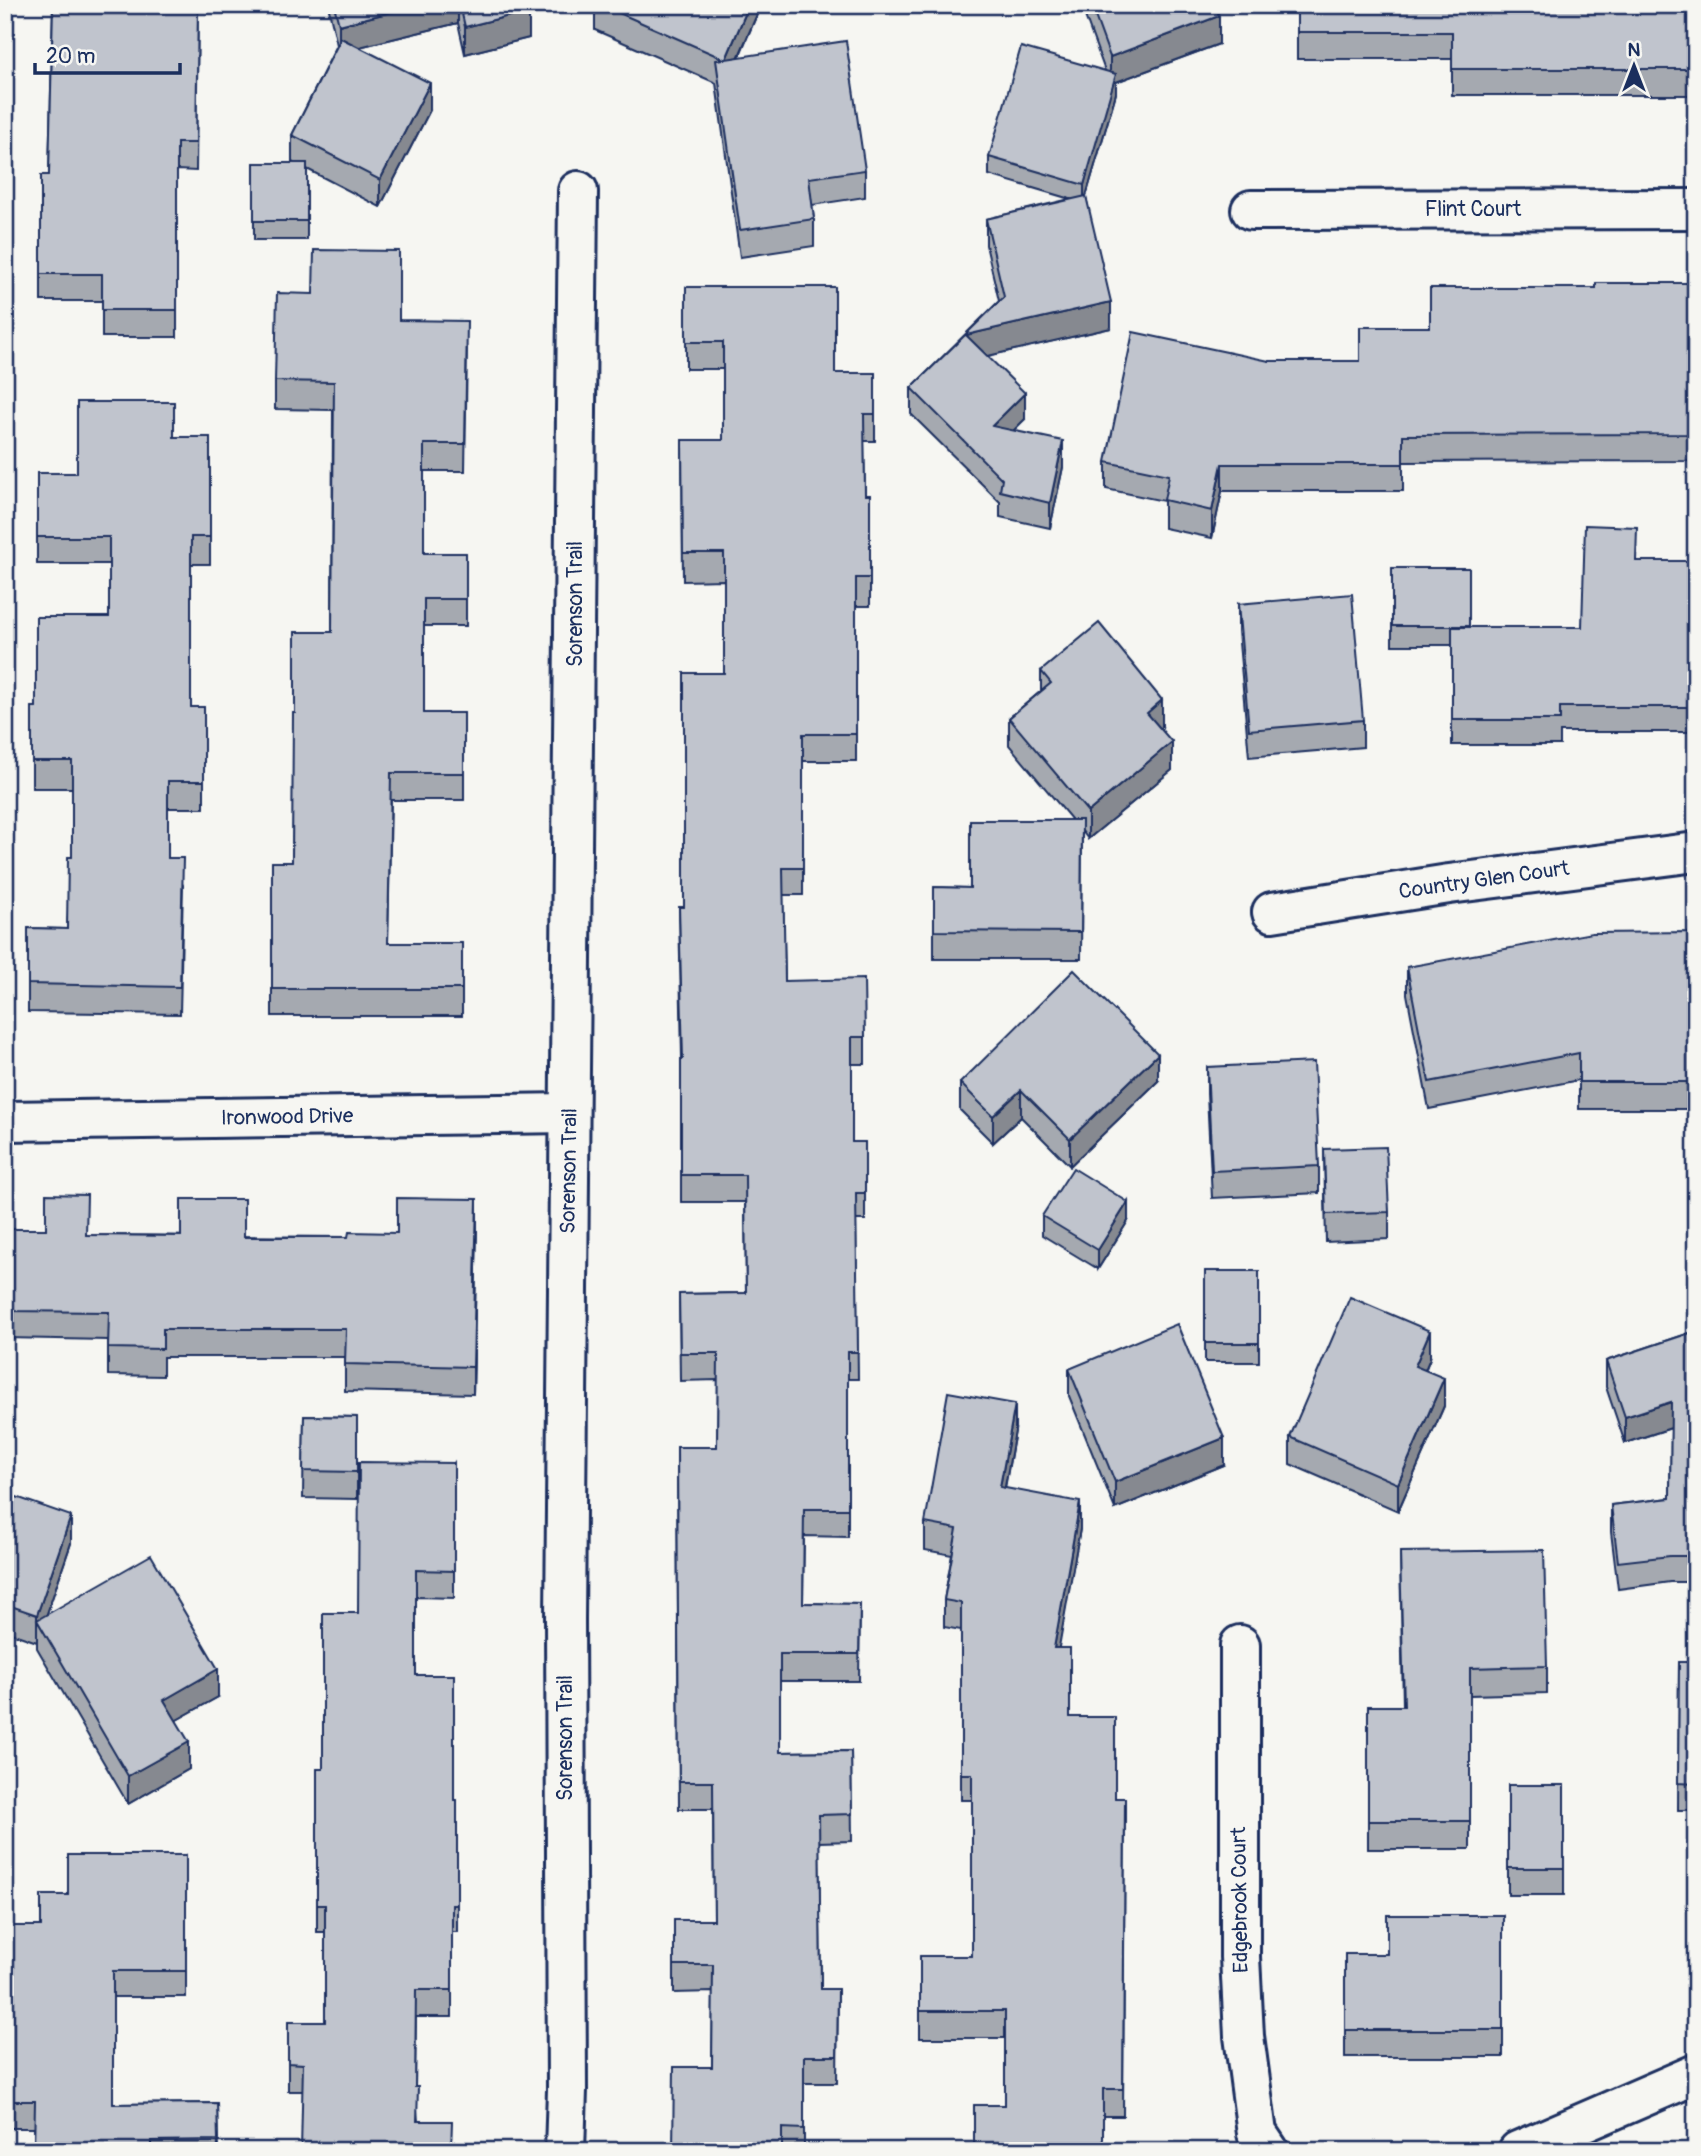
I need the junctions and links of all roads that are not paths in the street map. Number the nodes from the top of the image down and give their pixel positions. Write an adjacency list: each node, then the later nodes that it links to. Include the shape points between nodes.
1 (578, 191): 6 (street, Sorenson Trail)
2 (1696, 209): 3 (street, Flint Court)
3 (1251, 210)
4 (1696, 852): 5 (street, Country Glen Court)
5 (1272, 912)
6 (569, 1113): 7 (street, Ironwood Drive); 10 (street, Sorenson Trail)
7 (5, 1121)
8 (1240, 1645): 11 (street, Edgebrook Court, via 1244,2036 1256,2133)
9 (1696, 2074): 12 (street)
10 (565, 2151)
11 (1269, 2151)
12 (1518, 2151)

